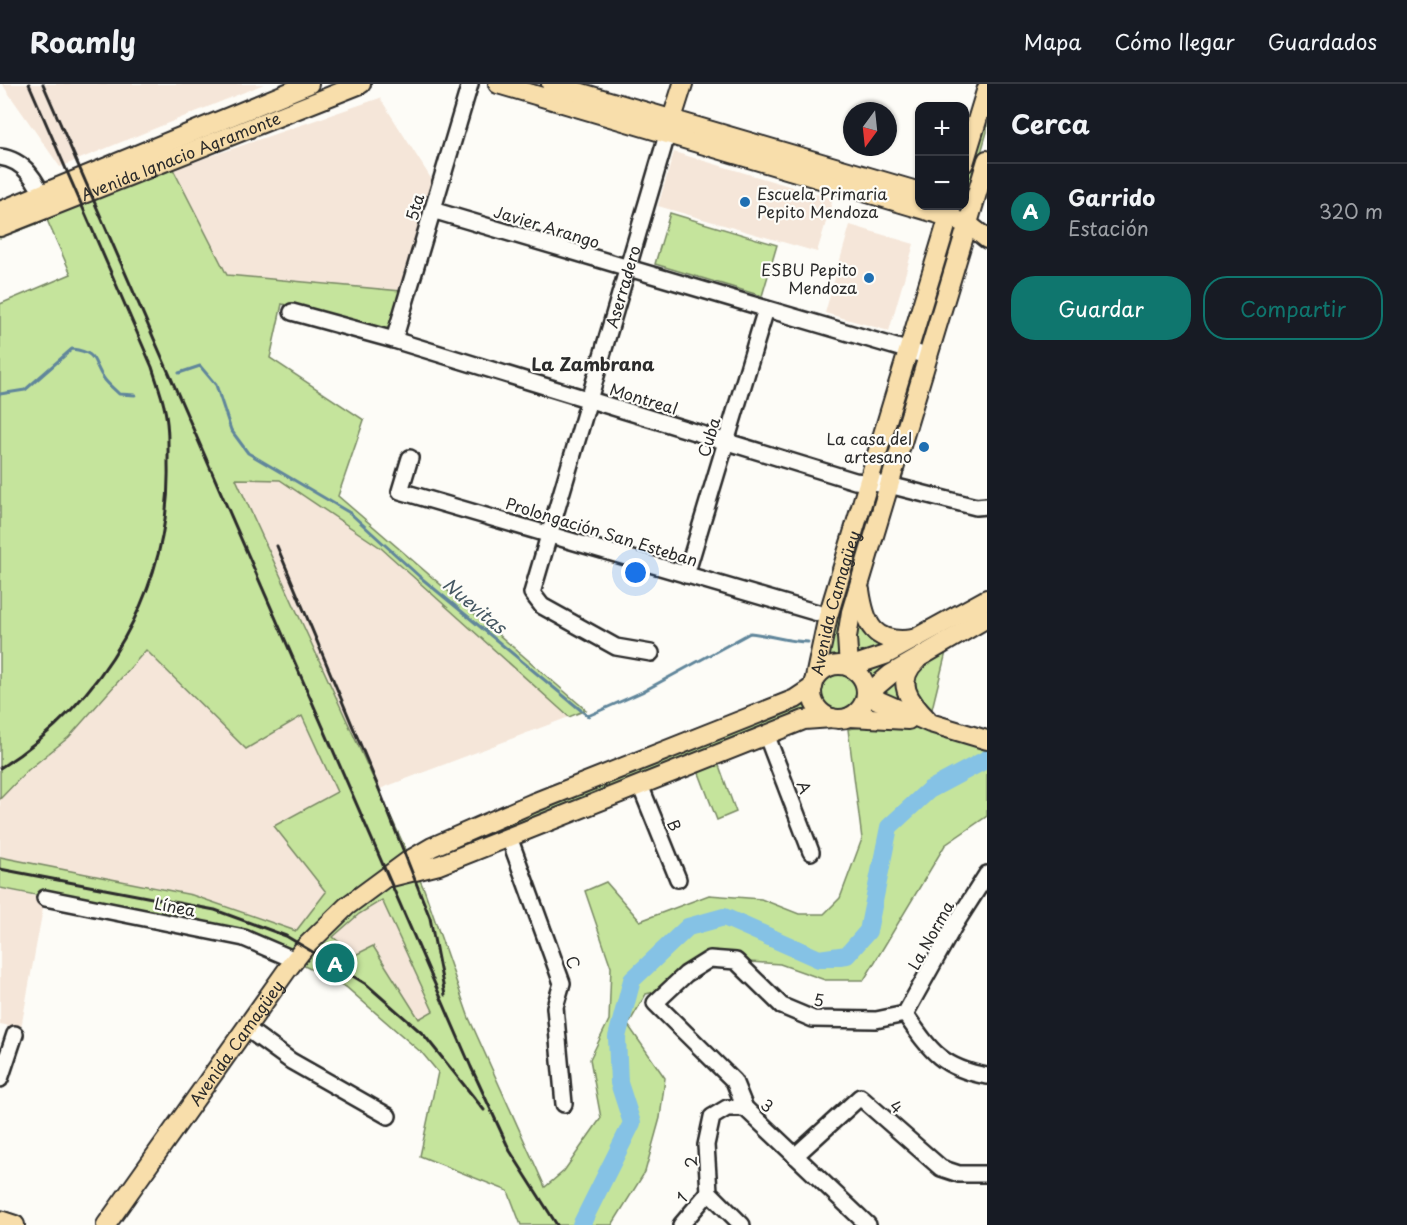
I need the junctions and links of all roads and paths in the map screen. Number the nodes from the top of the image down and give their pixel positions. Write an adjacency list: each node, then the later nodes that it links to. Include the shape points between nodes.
1 (309, 84): 14 (main road, Avenida Ignacio Agramonte)
2 (361, 84): 7 (main road, Avenida Ignacio Agramonte)
3 (470, 84): 15 (street, 5ta)
4 (498, 84): 9 (main road)
5 (551, 84): 9 (main road)
6 (683, 84): 9 (main road, Aserradero)
7 (334, 88): 14 (main road, Avenida Ignacio Agramonte)
8 (987, 88): 10 (main road)
9 (670, 126): 13 (main road); 17 (main road); 21 (street, Aserradero)
10 (966, 156)
11 (0, 157): 14 (street, via 23,166)
12 (987, 160): 18 (main road, Avenida Camagüey)
13 (915, 191)
14 (45, 201): 16 (main road, Avenida Ignacio Agramonte); 19 (main road, Avenida Ignacio Agramonte)
15 (432, 210): 21 (street, Javier Arango); 24 (street, 5ta)
16 (0, 211)
17 (950, 211): 18 (main road); 25 (main road, Avenida Camagüey)
18 (968, 212): 20 (main road); 26 (main road, Avenida Camagüey)
19 (0, 227)
20 (986, 237)
21 (628, 269): 22 (street, Javier Arango); 27 (street, Aserradero)
22 (766, 309): 25 (street, Javier Arango); 28 (street, Cuba)
23 (292, 312): 24 (street, Montreal)
24 (394, 340): 27 (street, Montreal)
25 (909, 351): 26 (street, Javier Arango); 30 (main road, Avenida Camagüey)
26 (928, 356): 31 (main road, Avenida Camagüey)
27 (589, 400): 28 (street, Montreal); 33 (street, Aserradero)
28 (726, 441): 30 (street, Montreal); 34 (street, Cuba)
29 (410, 458): 33 (street, Prolongación San Esteban, via 400,491)
30 (868, 484): 31 (street, Montreal); 37 (main road, Avenida Camagüey)
31 (889, 485): 32 (street, Montreal, via 976,507); 35 (main road, Avenida Camagüey)
32 (987, 506)
33 (549, 534): 34 (street, Prolongación San Esteban); 40 (street, Aserradero, via 532,592 542,606 616,646)
34 (686, 575): 37 (street, Prolongación San Esteban)
35 (859, 584): 39 (main road, via 866,622 875,631 900,640); 42 (main road, Avenida Camagüey, via 850,612)
36 (987, 600): 39 (main road)
37 (828, 616): 43 (main road, Avenida Camagüey)
38 (987, 618): 41 (main road)
39 (921, 637): 42 (main road)
40 (651, 653)
41 (921, 657): 44 (main road, via 891,674); 46 (main road, via 908,671 905,689 912,705)
42 (849, 667): 43 (main road, via 831,667 816,678); 44 (main road, via 862,678)
43 (813, 687): 45 (main road, via 814,703 819,710); 51 (main road, Avenida Camagüey, via 795,699)
44 (866, 695): 45 (main road, via 861,709); 46 (main road)
45 (841, 718): 46 (main road, Avenida Camagüey, via 887,717); 47 (main road, Avenida Camagüey, via 804,720)
46 (930, 723): 48 (main road)
47 (766, 734): 49 (main road, Avenida Camagüey); 52 (street, A)
48 (981, 738)
49 (640, 785): 50 (main road, Avenida Camagüey); 56 (street, B)
50 (509, 837): 53 (main road, Avenida Camagüey); 65 (street, C, via 562,983 555,1007)
51 (432, 847): 53 (main road); 55 (main road, Avenida Camagüey)
52 (811, 852)
53 (439, 865): 55 (main road, Avenida Camagüey)
54 (987, 874): 60 (street, La Norma)
55 (383, 879): 58 (main road, Avenida Camagüey, via 347,906)
56 (678, 879)
57 (45, 898): 58 (street, Línea, via 244,938)
58 (295, 960): 61 (main road, Avenida Camagüey)
59 (655, 1003): 60 (street, 5, via 686,974 710,959 736,961 782,1006 813,1019 876,1020); 66 (street, 3, via 734,1081)
60 (905, 1014): 63 (street, via 931,1051 949,1065)
61 (246, 1028): 67 (street, via 291,1061); 73 (main road, Avenida Camagüey)
62 (15, 1034): 64 (street)
63 (987, 1076)
64 (0, 1079)
65 (564, 1104)
66 (745, 1108): 68 (street, 3); 70 (street, 2, via 727,1108 712,1118 706,1145)
67 (388, 1116)
68 (795, 1156): 69 (street, 4, via 860,1097 941,1168 959,1174); 76 (street, 3)
69 (987, 1174)
70 (709, 1192): 74 (street, 1); 75 (street)
71 (0, 1220): 72 (main road)
72 (15, 1225)
73 (106, 1225)
74 (681, 1225)
75 (742, 1225)
76 (868, 1225)

